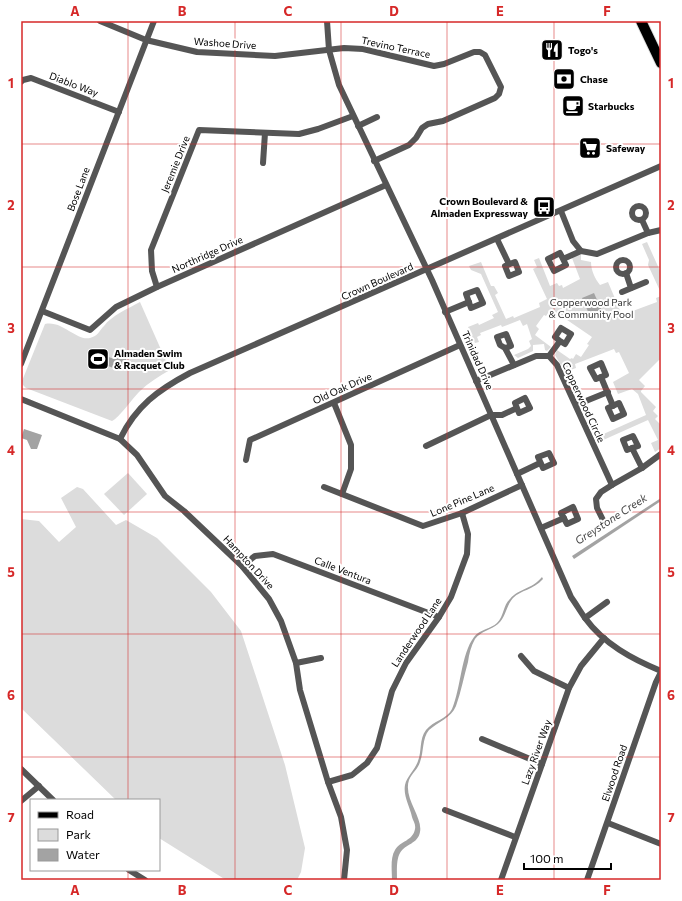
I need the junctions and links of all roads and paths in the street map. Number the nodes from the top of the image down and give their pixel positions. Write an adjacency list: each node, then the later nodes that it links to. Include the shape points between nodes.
1 (100, 21): 5 (street, Washoe Drive)
2 (154, 21): 5 (street, Bose Lane)
3 (327, 21): 6 (street, Trinidad Drive)
4 (641, 21): 7 (main road)
5 (146, 40): 6 (street, Washoe Drive, via 197,52 275,56); 9 (street, Bose Lane)
6 (329, 50): 10 (street, Trinidad Drive, via 339,85); 14 (street, Trevino Terrace, via 363,49 434,66 480,52 487,57 501,87 495,98 443,121 428,124 409,144)
7 (661, 63)
8 (22, 81): 9 (street, Diablo Way, via 31,78)
9 (119, 112): 37 (street, Bose Lane)
10 (353, 116): 12 (street, Trinidad Drive); 13 (street, Jeremie Drive, via 299,134)
11 (377, 117): 12 (street)
12 (358, 126): 14 (street, Trinidad Drive)
13 (265, 133): 15 (street); 33 (street, Jeremie Drive, via 199,130 151,250 152,271)
14 (374, 161): 17 (street, Trinidad Drive)
15 (263, 163)
16 (661, 166): 20 (street, Crown Boulevard)
17 (386, 185): 30 (street, Trinidad Drive); 33 (street, Northridge Drive)
18 (634, 200): 19 (street)
19 (637, 206): 21 (street, via 642,206 646,211 646,216); 21 (street, via 632,215 637,220)
20 (561, 211): 24 (street, Crown Boulevard); 26 (street, via 573,241)
21 (642, 220): 23 (street)
22 (661, 230): 23 (street)
23 (648, 233): 25 (street)
24 (497, 239): 29 (street); 30 (street, Crown Boulevard)
25 (616, 247): 26 (street, via 597,254); 28 (street)
26 (581, 251): 27 (street)
27 (563, 259)
28 (621, 260): 31 (street, via 628,262 630,266); 31 (street, via 617,262 616,269 621,274)
29 (509, 264)
30 (426, 270): 38 (street, Trinidad Drive); 55 (street, Crown Boulevard, via 167,385 141,407)
31 (626, 273): 34 (street)
32 (646, 282): 34 (street)
33 (157, 287): 37 (street, Northridge Drive, via 116,307 90,330)
34 (631, 288): 35 (street)
35 (622, 292)
36 (469, 302): 38 (street)
37 (42, 312): 43 (street, Bose Lane)
38 (446, 312): 40 (street, Trinidad Drive)
39 (560, 341): 42 (street)
40 (460, 345): 46 (street, Trinidad Drive); 49 (street, Old Oak Drive)
41 (505, 348): 44 (street)
42 (549, 356): 44 (street, Copperwood Circle, via 536,356); 50 (street, Copperwood Circle, via 557,365)
43 (21, 364)
44 (514, 365): 46 (street, Copperwood Circle)
45 (601, 377): 47 (street)
46 (476, 381): 53 (street, Trinidad Drive)
47 (608, 392): 50 (street); 51 (street)
48 (21, 398): 55 (street, Hampton Drive)
49 (334, 403): 58 (street, Old Oak Drive, via 250,440); 65 (street, via 351,446 351,469)
50 (576, 405): 63 (street, Copperwood Circle)
51 (613, 406)
52 (517, 408): 53 (street, via 502,415)
53 (491, 415): 56 (street); 61 (street, Trinidad Drive)
54 (624, 431): 60 (street, via 628,438 633,436 638,446 632,448)
55 (120, 439): 70 (street, Hampton Drive, via 137,455 165,496)
56 (426, 446)
57 (661, 454): 60 (street)
58 (246, 460)
59 (540, 463): 61 (street)
60 (642, 468): 63 (street)
61 (517, 474): 62 (street, Trinidad Drive)
62 (522, 485): 66 (street, Lone Pine Lane); 69 (street, Trinidad Drive)
63 (612, 485): 68 (street, via 596,499 597,508)
64 (324, 487): 65 (street, Lone Pine Lane)
65 (342, 494): 66 (street, Lone Pine Lane, via 423,526)
66 (462, 513): 72 (street, Landerwood Lane, via 468,534 467,554 451,597)
67 (564, 518): 69 (street)
68 (604, 522)
69 (541, 528): 73 (street, Trinidad Drive, via 572,597)
70 (242, 566): 72 (street, Calle Ventura, via 256,556 273,554); 77 (street, Hampton Drive, via 269,599 281,621)
71 (607, 602): 73 (street)
72 (439, 617): 83 (street, Landerwood Lane, via 406,663 392,691 377,748 367,763 352,775)
73 (585, 618): 74 (street, Trinidad Drive)
74 (604, 638): 78 (street, Trinidad Drive, via 639,662); 79 (street, Lazy River Way)
75 (521, 656): 79 (street, via 534,671)
76 (321, 658): 77 (street)
77 (296, 663): 83 (street, Hampton Drive, via 300,690)
78 (661, 671): 88 (street, Elwood Road)
79 (569, 688): 81 (street, Lazy River Way)
80 (482, 739): 81 (street)
81 (542, 764): 89 (street, Lazy River Way)
82 (21, 769): 84 (street)
83 (328, 782): 93 (street, Hampton Drive, via 341,816 347,850)
84 (39, 786): 85 (street); 86 (street)
85 (52, 799)
86 (21, 801)
87 (445, 810): 89 (street)
88 (608, 823): 90 (street); 95 (street, Elwood Road)
89 (515, 837): 94 (street, Lazy River Way)
90 (661, 844)
91 (130, 871): 92 (street)
92 (144, 880)
93 (344, 880)
94 (501, 880)
95 (587, 880)

